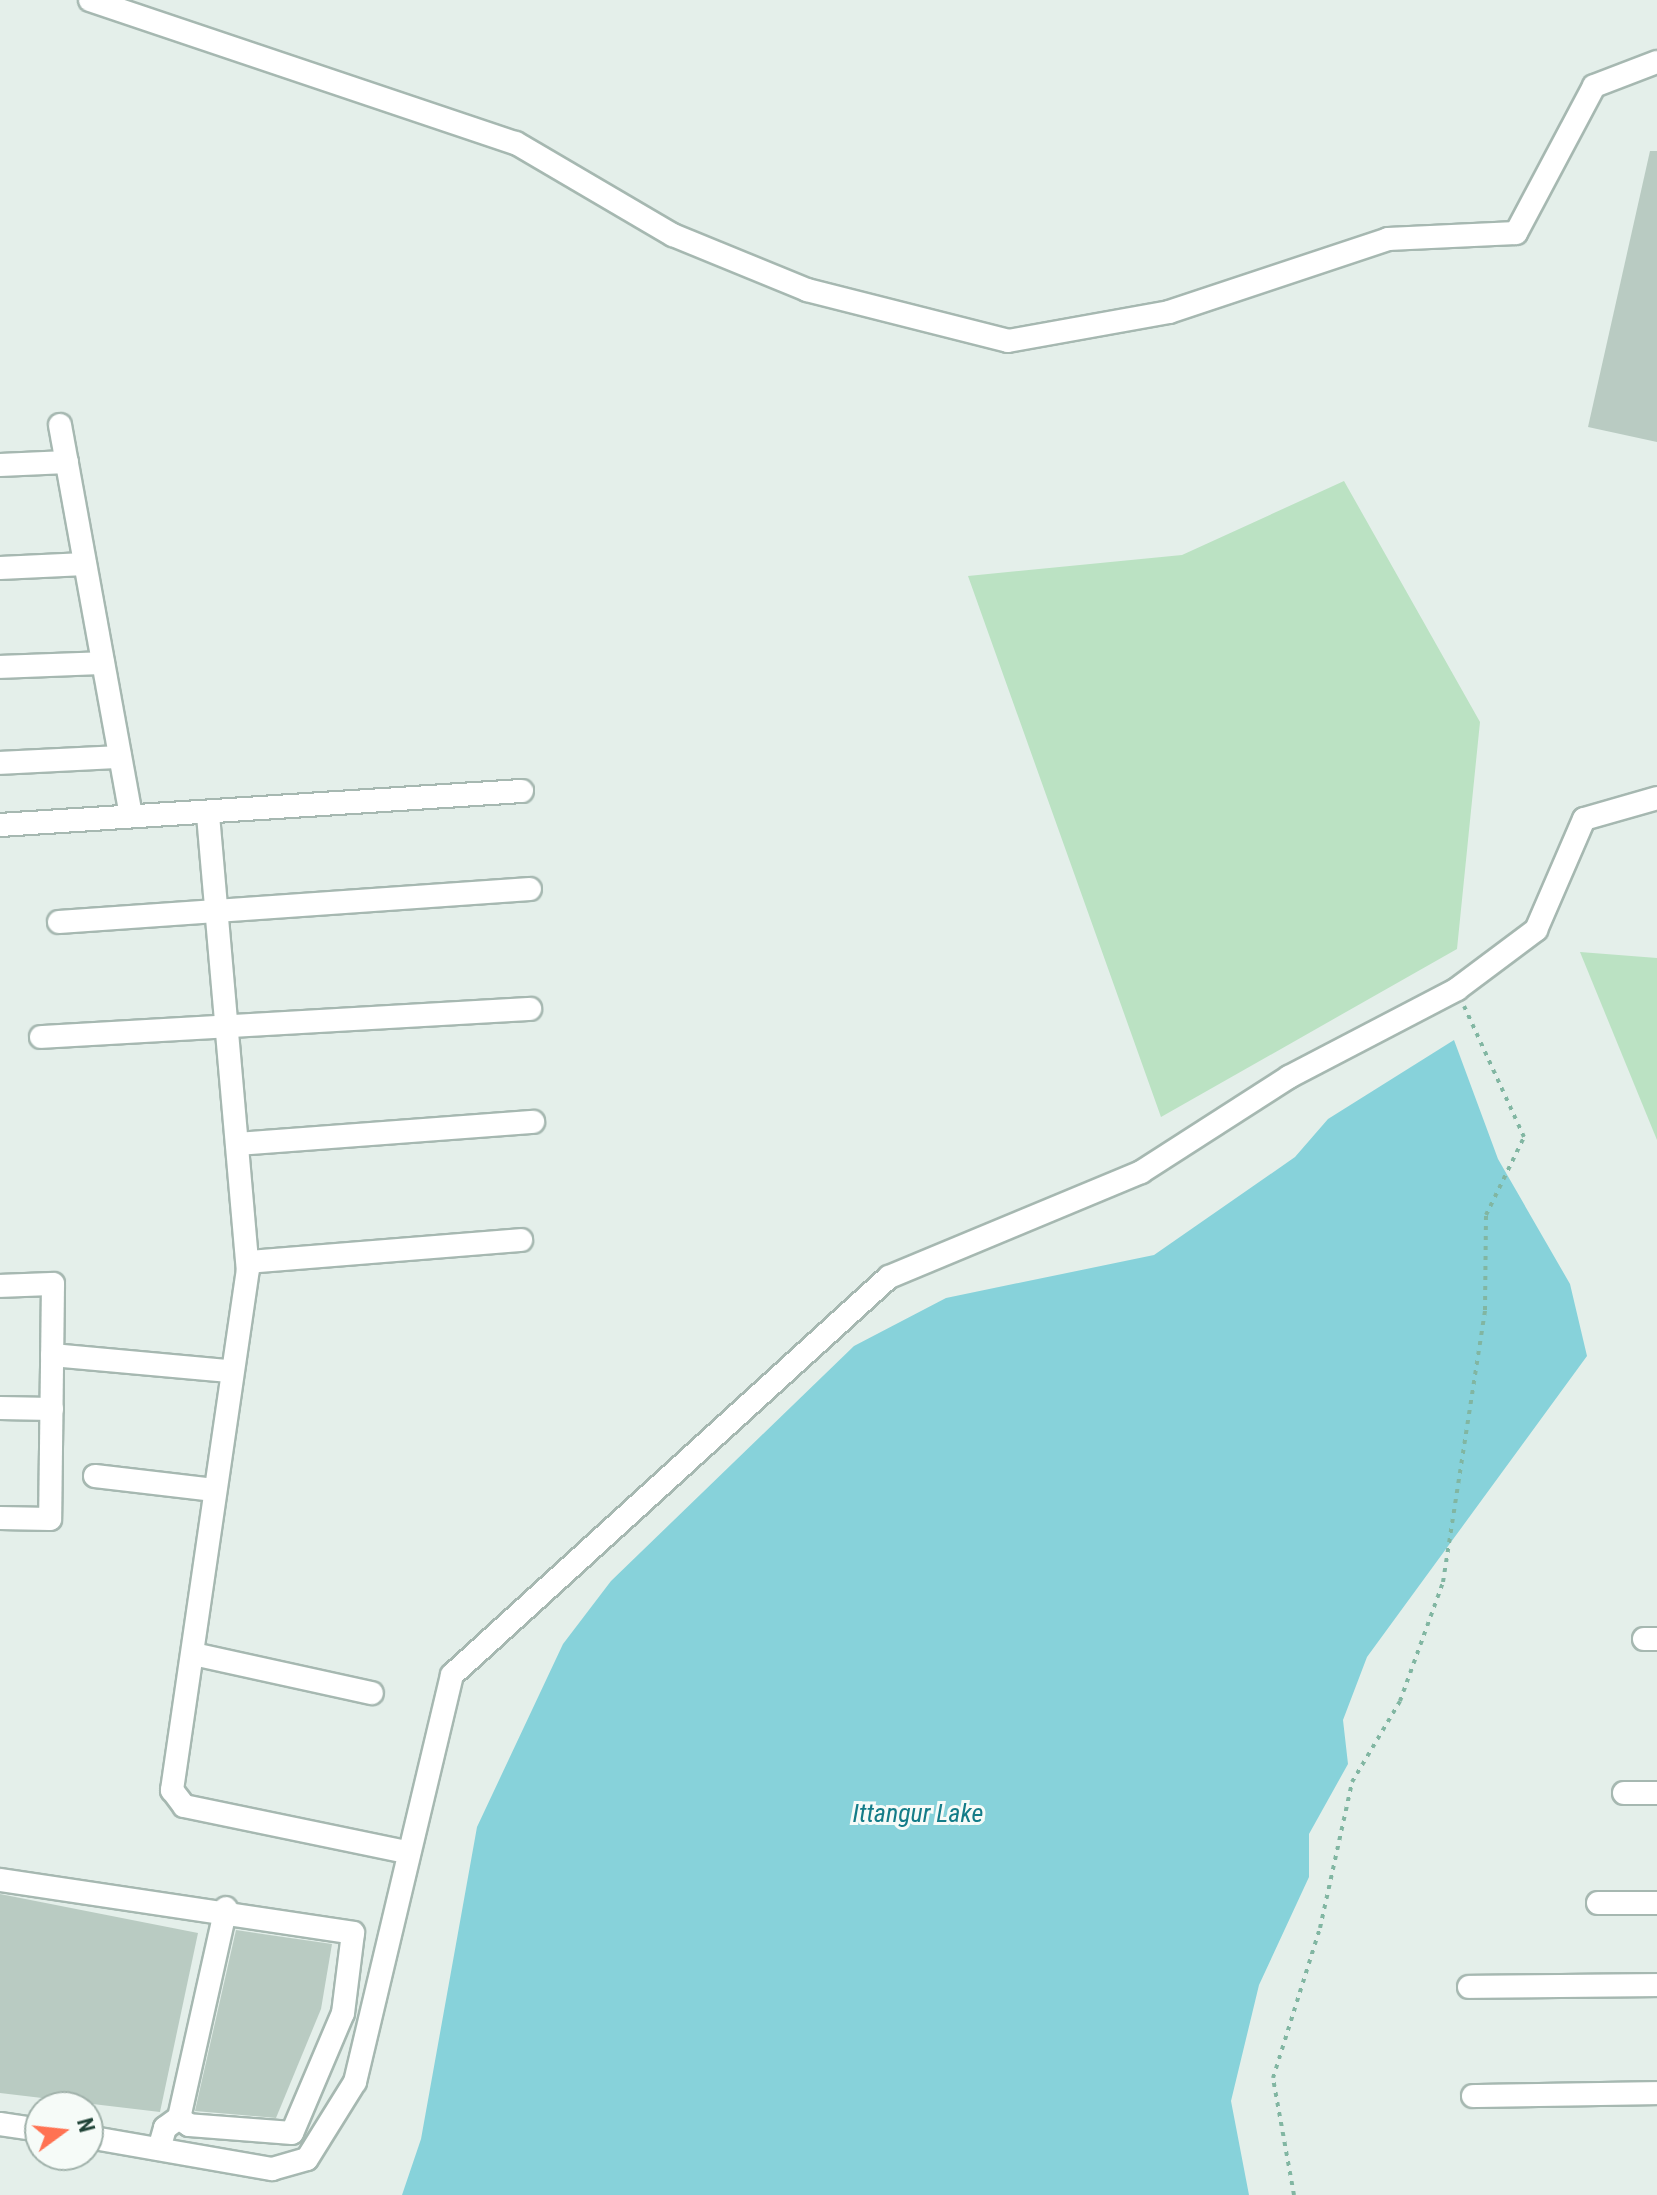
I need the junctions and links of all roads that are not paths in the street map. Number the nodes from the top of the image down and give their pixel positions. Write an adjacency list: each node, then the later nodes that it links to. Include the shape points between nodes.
1 (90, 0): 2 (street, via 516,143 673,235 807,290 1008,341 1169,312 1388,239 1516,233 1594,86)
2 (1657, 62)
3 (60, 425): 4 (street)
4 (67, 462): 5 (street); 6 (street)
5 (0, 465)
6 (85, 564): 7 (street); 8 (street)
7 (0, 568)
8 (103, 663): 9 (street); 10 (street)
9 (0, 667)
10 (120, 757): 11 (street); 14 (street)
11 (0, 763)
12 (522, 791): 15 (street)
13 (1657, 798): 39 (street, via 1584,819 1536,930 1457,989 1289,1077 1141,1172 889,1277 452,1675)
14 (131, 815): 15 (street); 16 (street)
15 (208, 815): 18 (street)
16 (0, 825)
17 (530, 889): 18 (street)
18 (213, 911): 19 (street); 21 (street)
19 (59, 922)
20 (530, 1009): 21 (street)
21 (223, 1028): 22 (street); 24 (street)
22 (41, 1037)
23 (533, 1122): 24 (street)
24 (238, 1144): 26 (street)
25 (521, 1240): 26 (street)
26 (248, 1262): 29 (street)
27 (0, 1286): 28 (street, via 53,1284)
28 (52, 1355): 29 (street); 31 (street)
29 (229, 1371): 33 (street)
30 (0, 1408): 31 (street)
31 (52, 1409): 34 (street, via 50,1519)
32 (95, 1476): 33 (street)
33 (214, 1490): 35 (street)
34 (0, 1518)
35 (194, 1654): 36 (street); 39 (street, via 176,1800)
36 (372, 1693)
37 (1624, 1793): 38 (street)
38 (1657, 1793)
39 (406, 1852): 52 (street, via 355,2082 307,2159 272,2169)
40 (0, 1880): 43 (street)
41 (1598, 1903): 42 (street)
42 (1657, 1903)
43 (226, 1908): 48 (street); 48 (street, via 353,1933 343,2013 292,2133 189,2125)
44 (1657, 1985): 45 (street)
45 (1469, 1987)
46 (1657, 2093): 47 (street)
47 (1473, 2096)
48 (179, 2118): 52 (street, via 165,2128)
49 (0, 2124): 50 (street)
50 (24, 2128)
51 (104, 2140): 52 (street)
52 (159, 2149)

